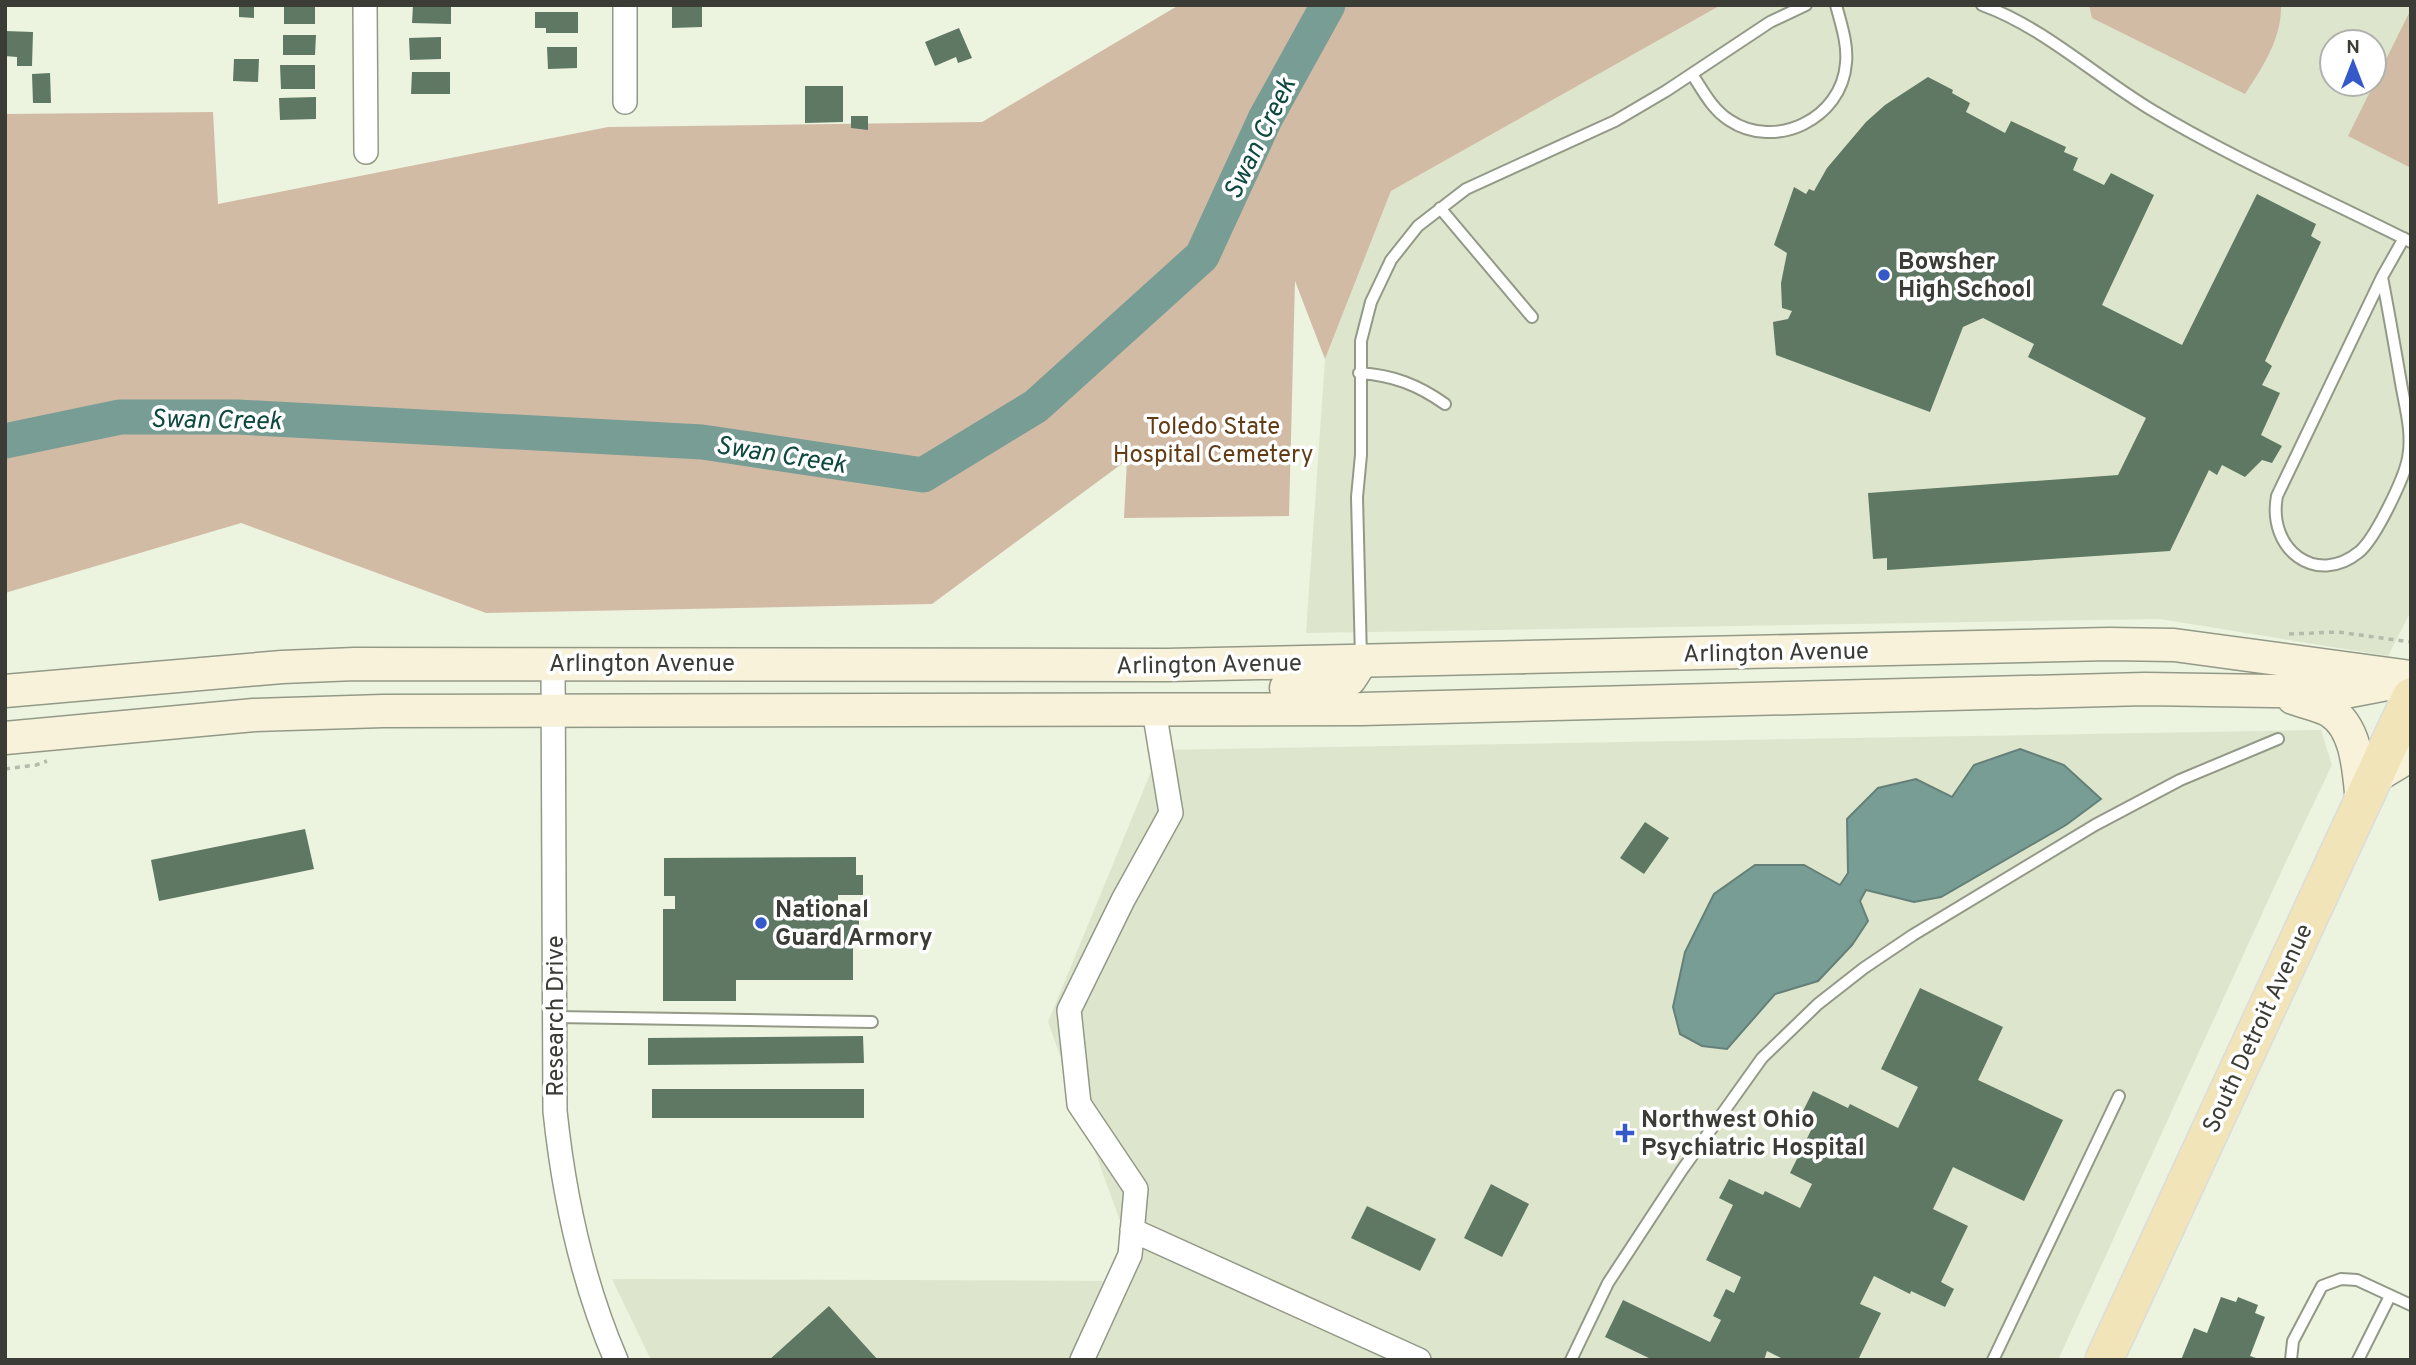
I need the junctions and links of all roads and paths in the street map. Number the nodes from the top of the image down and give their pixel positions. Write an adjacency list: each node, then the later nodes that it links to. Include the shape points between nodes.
1 (365, 5): 8 (street)
2 (625, 5): 7 (street)
3 (1806, 5): 6 (lane, via 1770,22)
4 (1836, 5): 6 (lane, via 1846,45 1844,76 1830,104 1807,123 1776,131 1745,129 1717,111)
5 (1982, 5): 10 (lane, via 2014,19 2152,110)
6 (1692, 74): 9 (lane, via 1585,136 1483,179)
7 (625, 102)
8 (366, 152)
9 (1440, 208): 12 (lane); 13 (lane, via 1403,242 1381,279 1364,323)
10 (2407, 240): 11 (lane)
11 (2382, 277): 11 (lane, via 2274,509 2278,533 2290,552 2323,565 2360,552 2380,524 2408,458 2409,429)
12 (1531, 317)
13 (1359, 373): 14 (lane, via 1406,381); 17 (lane)
14 (1446, 404)
15 (2404, 641): 16 (path)
16 (2411, 642)
17 (1361, 662): 18 (street, Arlington Avenue); 19 (street, Arlington Avenue, via 2109,644 2174,645); 24 (street, via 1350,679 1326,688 1094,696 961,693)
18 (553, 663): 20 (street, Arlington Avenue, via 282,667); 23 (street, Research Drive)
19 (2411, 678): 21 (street, Arlington Avenue, via 2345,692)
20 (5, 691)
21 (2275, 691): 25 (street, Arlington Avenue, via 2145,689); 29 (street, via 2331,712 2352,741)
22 (2411, 697): 29 (main road, South Detroit Avenue)
23 (553, 710): 24 (street, Arlington Avenue); 26 (street, Arlington Avenue, via 254,715); 30 (street, Research Drive)
24 (820, 710): 25 (street, Arlington Avenue)
25 (1153, 710): 33 (street, via 1171,813 1069,1010 1079,1104 1136,1189)
26 (5, 738)
27 (2278, 739): 39 (lane, via 2180,780 2095,825 1913,935 1818,1004 1762,1058 1682,1170 1608,1283)
28 (2411, 755): 29 (street)
29 (2367, 790): 41 (main road, South Detroit Avenue)
30 (555, 1017): 31 (lane); 36 (street, Research Drive, via 555,1111 561,1167 585,1276)
31 (872, 1022)
32 (2119, 1096): 40 (lane)
33 (1132, 1230): 37 (street, via 1130,1255); 38 (street)
34 (2390, 1296): 35 (lane); 42 (lane, via 2357,1280 2341,1279 2322,1286 2293,1341); 43 (lane)
35 (2411, 1305)
36 (617, 1360)
37 (1082, 1360)
38 (1419, 1360)
39 (1571, 1360)
40 (1993, 1360)
41 (2104, 1360)
42 (2291, 1360)
43 (2358, 1360)

